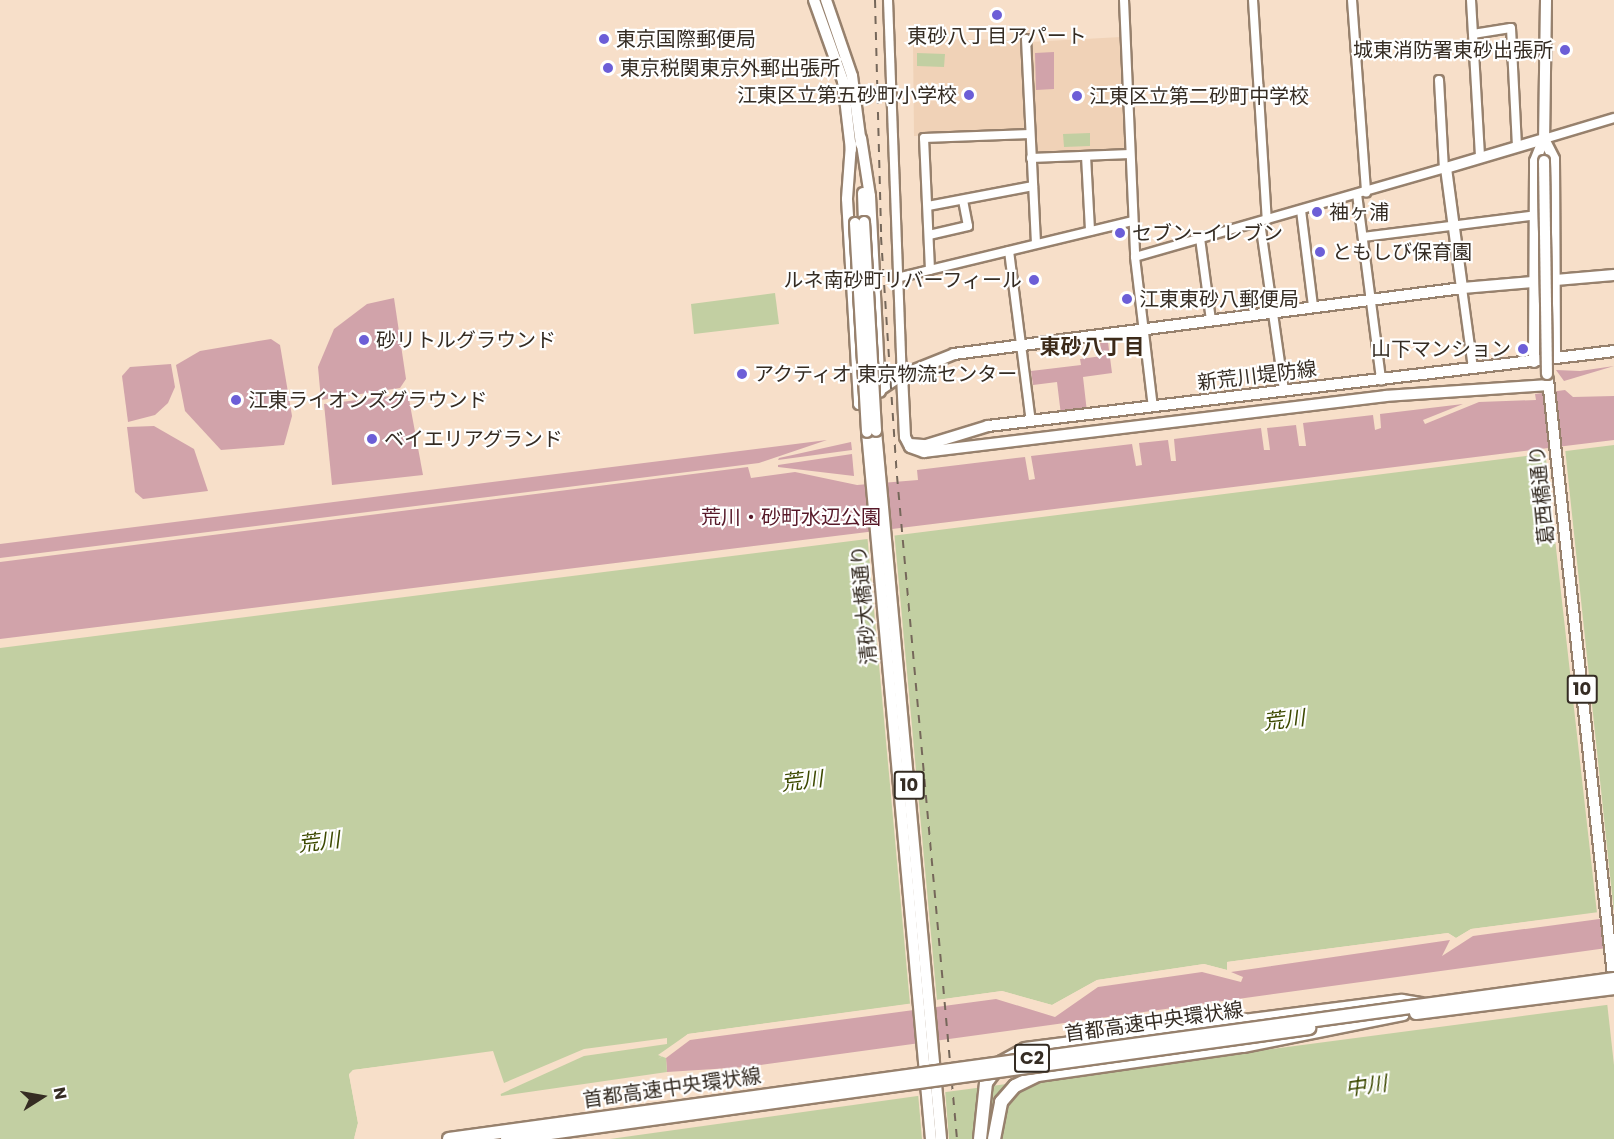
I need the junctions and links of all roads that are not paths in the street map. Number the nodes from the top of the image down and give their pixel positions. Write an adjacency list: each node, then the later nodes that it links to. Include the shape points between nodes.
1 (814, 0): 15 (main road, 清砂大橋通り / 10, via 843,81)
2 (826, 0): 15 (main road, 清砂大橋通り / 10, via 852,76)
3 (888, 0): 42 (street)
4 (1124, 0): 17 (street)
5 (1253, 0): 30 (street)
6 (1352, 0): 23 (street)
7 (1471, 0): 9 (street)
8 (1546, 0): 14 (main road, 葛西橋通り / 10)
9 (1473, 34): 16 (street, via 1510,28); 20 (street)
10 (1026, 39): 13 (street)
11 (1439, 80): 21 (street)
12 (1614, 118): 14 (street)
13 (1030, 134): 19 (street); 26 (street, via 924,138)
14 (1544, 139): 16 (main road); 28 (main road, 10, via 1535,161); 43 (main road, 10, via 1554,159); 58 (main road, 葛西橋通り / 10, bridge)
15 (856, 141): 31 (main road, 清砂大橋通り / 10); 60 (main road, via 870,196); 60 (main road, via 847,199 856,402)
16 (1517, 147): 20 (main road)
17 (1130, 154): 18 (street); 29 (street)
18 (1086, 156): 19 (street); 33 (street)
19 (1031, 158): 22 (street)
20 (1480, 158): 21 (main road)
21 (1445, 168): 23 (street); 32 (main road)
22 (1033, 186): 25 (street, via 979,192); 37 (street)
23 (1365, 192): 24 (street)
24 (1357, 194): 27 (street); 35 (street)
25 (963, 201): 26 (street); 34 (street, via 968,226)
26 (928, 206): 34 (street)
27 (1301, 210): 30 (street); 47 (street)
28 (1536, 215): 32 (street); 44 (main road, 10)
29 (1132, 221): 33 (street); 39 (street)
30 (1263, 221): 36 (street); 48 (street)
31 (860, 223): 70 (main road, 清砂大橋通り / 10, bridge, via 866,426); 71 (main road, 清砂大橋通り / 10, bridge)
32 (1454, 226): 35 (street); 45 (main road)
33 (1090, 231): 37 (street)
34 (929, 235): 40 (street)
35 (1363, 237): 46 (street)
36 (1200, 238): 39 (street); 49 (street)
37 (1036, 244): 38 (street)
38 (1009, 251): 40 (street); 51 (street)
39 (1135, 257): 50 (street)
40 (930, 270): 42 (street)
41 (1614, 275): 43 (main road)
42 (900, 278): 56 (street)
43 (1555, 278): 44 (main road); 53 (main road, 10)
44 (1535, 280): 45 (main road); 54 (main road, 10)
45 (1462, 288): 46 (main road); 55 (street)
46 (1370, 300): 47 (main road); 57 (street)
47 (1313, 307): 48 (main road)
48 (1272, 312): 49 (main road); 59 (street)
49 (1211, 320): 50 (main road)
50 (1143, 329): 51 (main road); 61 (street)
51 (1021, 344): 56 (main road, via 937,358); 62 (street)
52 (1614, 351): 53 (main road, 新荒川堤防線)
53 (1555, 358): 54 (main road, 新荒川堤防線)
54 (1534, 362): 55 (main road, 新荒川堤防線)
55 (1473, 368): 57 (main road, 新荒川堤防線)
56 (902, 375): 60 (main road); 63 (main road)
57 (1381, 380): 59 (main road, 新荒川堤防線)
58 (1548, 384): 63 (main road, 新荒川堤防線, via 1386,396 932,452 914,450); 65 (main road, 葛西橋通り / 10)
59 (1284, 391): 61 (main road, 新荒川堤防線)
60 (880, 392)
61 (1153, 407): 62 (main road, 新荒川堤防線)
62 (1031, 422): 63 (main road, 新荒川堤防線, via 988,426 926,445)
63 (906, 440)
64 (1614, 979): 66 (highway, 首都高速中央環状線 / C2, bridge)
65 (1614, 986): 67 (highway, 首都高速中央環状線 / C2, bridge)
66 (1421, 1004): 68 (highway, 首都高速中央環状線 / C2, bridge); 72 (highway, bridge, via 1401,1001 1025,1049 1002,1062 986,1083)
67 (1403, 1014): 69 (highway, 首都高速中央環状線 / C2, bridge); 73 (highway, via 1243,1046 1038,1075 1015,1086 1001,1102)
68 (449, 1139)
69 (507, 1139)
70 (931, 1139)
71 (941, 1139)
72 (980, 1139)
73 (994, 1139)

